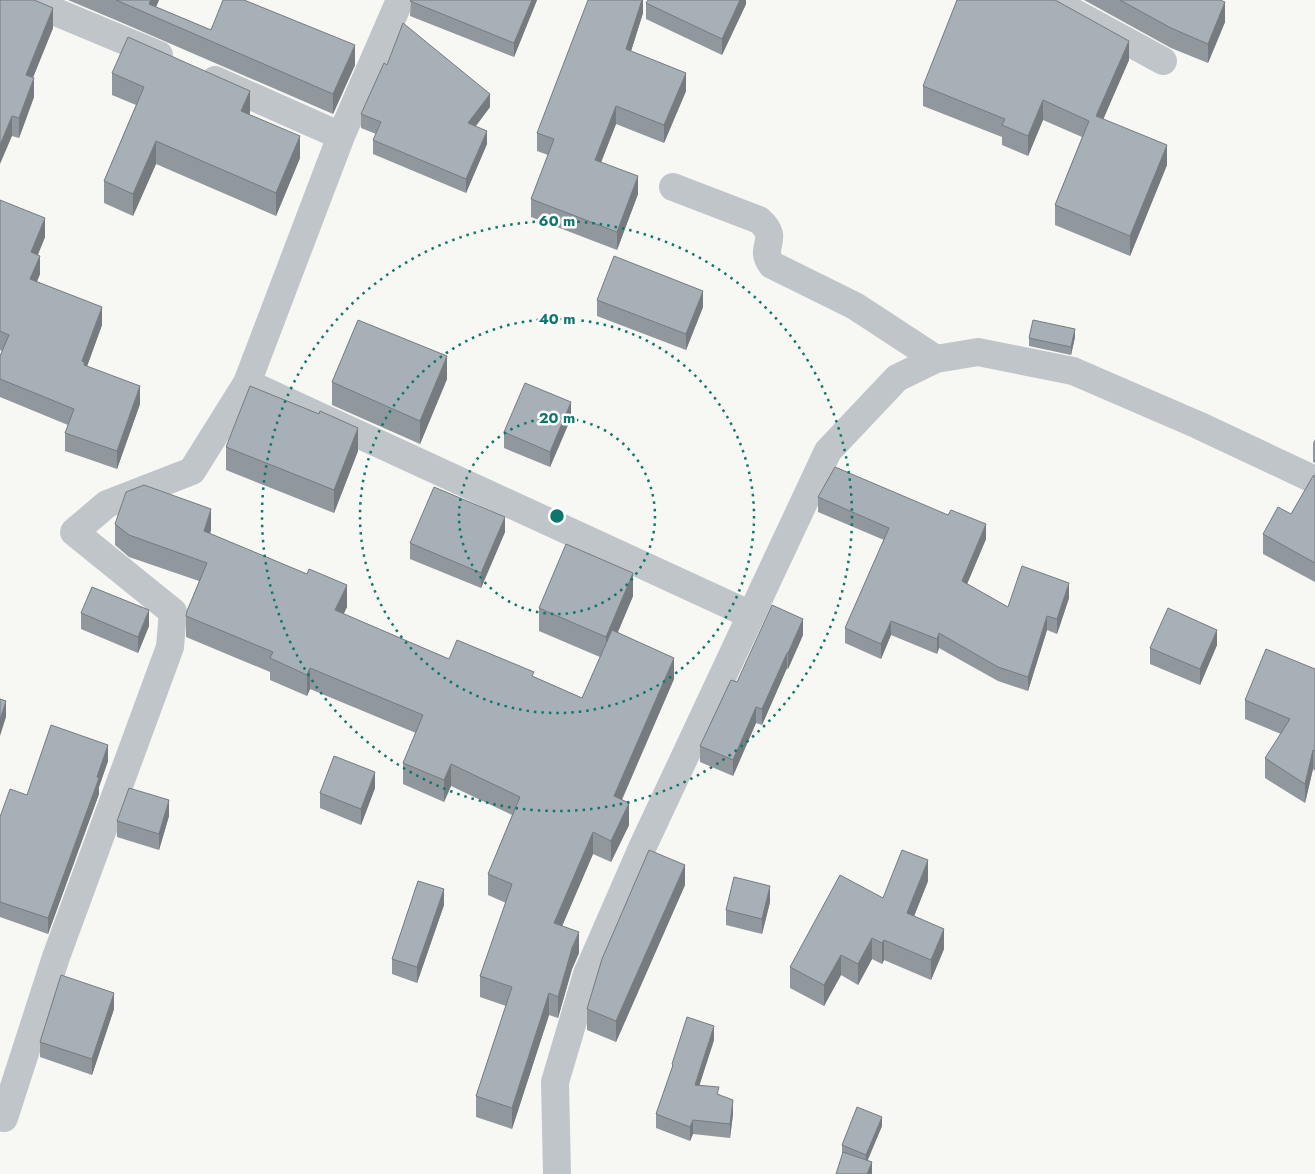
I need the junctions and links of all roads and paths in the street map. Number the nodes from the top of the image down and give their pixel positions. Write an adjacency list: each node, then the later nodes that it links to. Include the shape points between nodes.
1 (27, 0): 5 (street)
2 (400, 0): 5 (street)
3 (1051, 0): 4 (street)
4 (1164, 61)
5 (341, 136): 8 (street)
6 (673, 187): 7 (street, via 759,220 770,233 767,250 772,265 855,306)
7 (936, 359): 9 (street, via 978,352 1073,371); 10 (street, via 897,378 828,451)
8 (247, 383): 10 (street); 11 (street, via 192,471 107,504 74,532 173,612 170,647 56,957)
9 (1315, 480)
10 (751, 614): 12 (street, via 587,974 555,1082)
11 (4, 1118)
12 (556, 1174)

